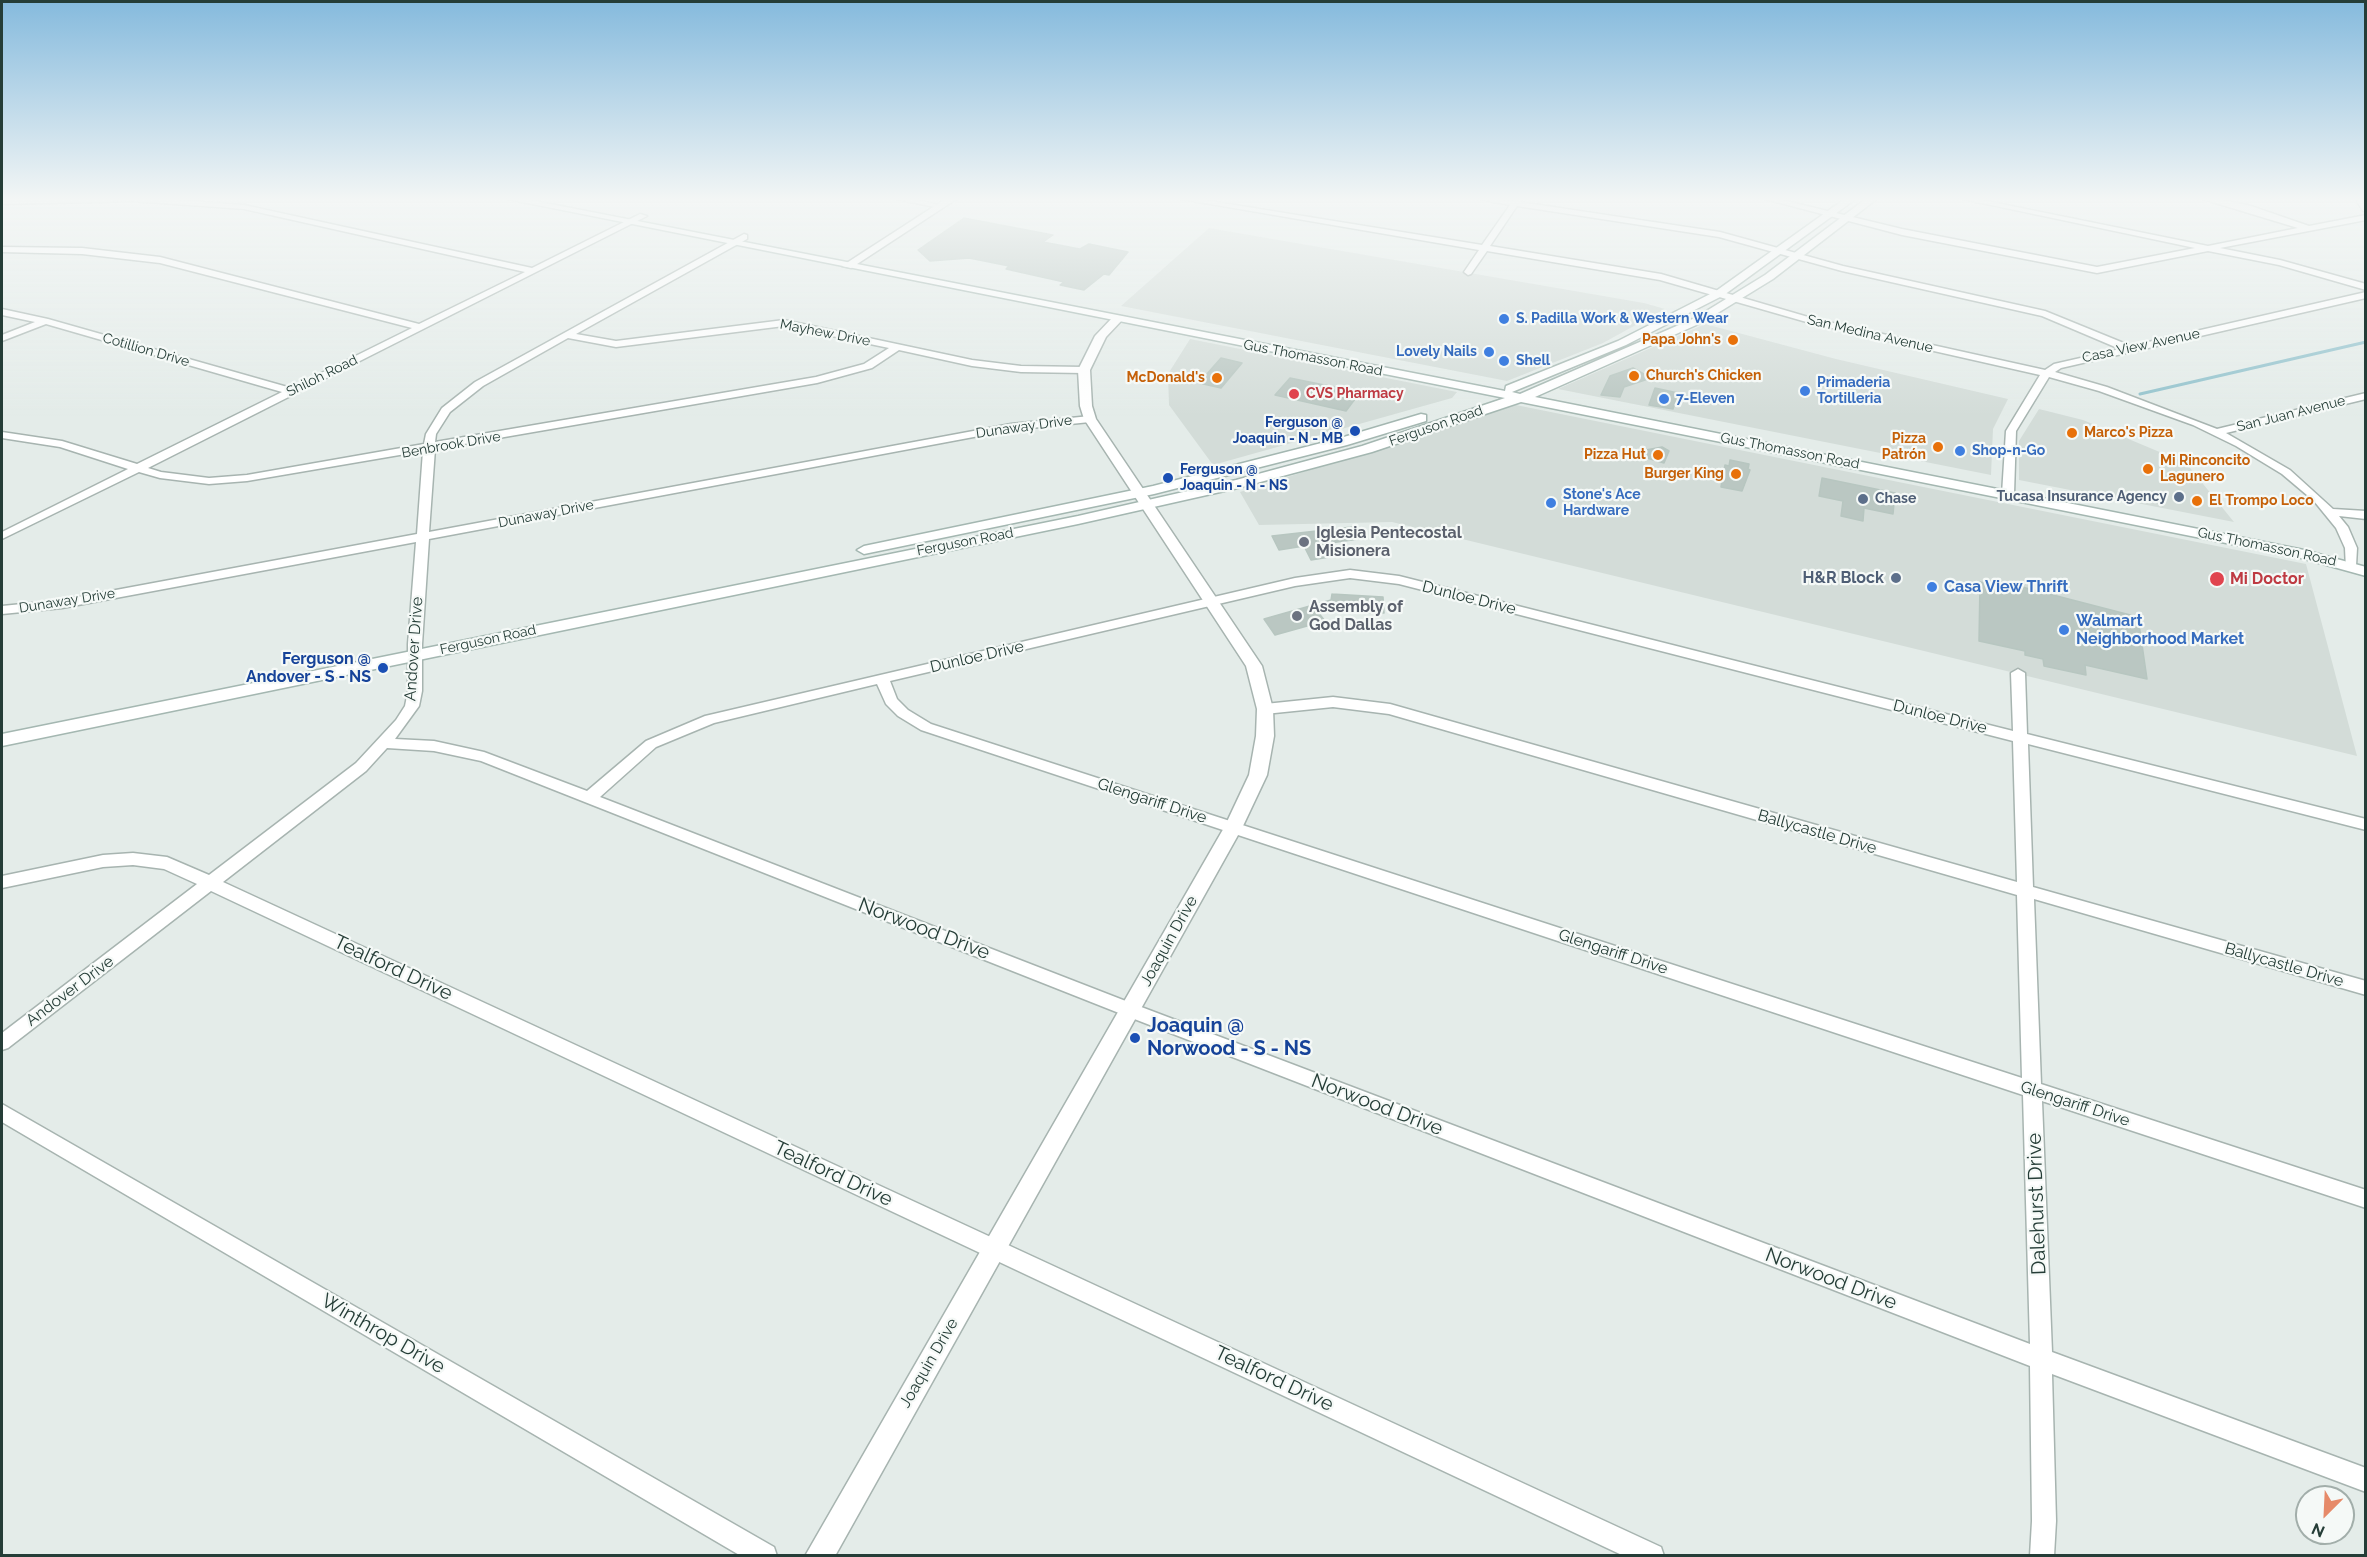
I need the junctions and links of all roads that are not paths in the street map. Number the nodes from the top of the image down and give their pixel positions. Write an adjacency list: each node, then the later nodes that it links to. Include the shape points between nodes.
1 (201, 271): 17 (street)
2 (534, 271): 17 (street, Shiloh Road)
3 (683, 271): 18 (street, Andover Drive)
4 (895, 271): 15 (main road, Gus Thomasson Road)
5 (1622, 271): 11 (street, San Medina Avenue)
6 (1753, 271): 11 (main road, Ferguson Road)
7 (1776, 271): 13 (main road, Ferguson Road)
8 (1860, 271): 22 (street, via 2045,314)
9 (2311, 271): 10 (street)
10 (2366, 287)
11 (1720, 293): 13 (street, San Medina Avenue); 28 (main road, Ferguson Road)
12 (2366, 295): 22 (street, Casa View Avenue)
13 (1736, 298): 26 (street, San Medina Avenue, via 1813,321); 29 (main road, Ferguson Road, via 1663,338)
14 (2, 312): 16 (street, Cotillion Drive)
15 (1122, 316): 20 (main road, Gus Thomasson Road); 24 (main road, via 1101,336)
16 (45, 321): 19 (street); 27 (street, Cotillion Drive)
17 (420, 327): 27 (street, Shiloh Road)
18 (566, 335): 21 (street, Mayhew Drive, via 616,345 784,323); 36 (street, Andover Drive, via 459,398 439,418)
19 (2, 338)
20 (1260, 343): 23 (main road, Gus Thomasson Road); 25 (main road, Gus Thomasson Road)
21 (897, 347): 24 (street, Mayhew Drive, via 997,367); 36 (street, Benbrook Drive, via 868,366 817,380)
22 (2129, 349): 26 (street, Casa View Avenue, via 2074,360)
23 (1389, 364): 25 (main road); 28 (main road, Gus Thomasson Road)
24 (1084, 370): 32 (main road, Joaquin Drive)
25 (1371, 370): 30 (main road, Gus Thomasson Road)
26 (2046, 373): 33 (street, San Medina Avenue, via 2133,398); 38 (street, via 2011,431)
27 (290, 392): 37 (street, Shiloh Road)
28 (1515, 393): 29 (main road, Ferguson Road); 30 (main road, Gus Thomasson Road); 35 (main road, Gus Thomasson Road); 39 (main road, Ferguson Road, via 1367,449 1238,484)
29 (1535, 393): 35 (main road, Gus Thomasson Road)
30 (1495, 394): 39 (main road, Ferguson Road)
31 (2366, 396): 33 (street, San Juan Avenue)
32 (1090, 419): 39 (main road, Joaquin Drive); 43 (street, Dunaway Drive, via 1011,427)
33 (2217, 432): 40 (street, San Medina Avenue, via 2286,472)
34 (2, 435): 37 (street, Benbrook Drive, via 62,444)
35 (1783, 446): 38 (main road, Gus Thomasson Road)
36 (429, 449): 37 (street, Benbrook Drive, via 246,478 191,479); 43 (street, Andover Drive)
37 (136, 469): 42 (street, Shiloh Road)
38 (2009, 490): 44 (main road, Gus Thomasson Road)
39 (1143, 499): 46 (main road, Joaquin Drive); 48 (main road, Ferguson Road)
40 (2330, 512): 41 (street); 44 (street, San Medina Avenue)
41 (2366, 515)
42 (2, 536)
43 (424, 537): 47 (street, Dunaway Drive, via 62,604); 48 (street, Andover Drive)
44 (2356, 560): 45 (main road, Gus Thomasson Road)
45 (2366, 572)
46 (1214, 602): 50 (street, Dunloe Drive); 51 (main road, Joaquin Drive, via 1254,666); 53 (street, Dunloe Drive, via 1328,575 1376,575)
47 (2, 610)
48 (415, 649): 52 (main road, Ferguson Road); 54 (main road, Ferguson Road); 55 (street, Andover Drive, via 412,706)
49 (2018, 673): 53 (street, Dalehurst Drive)
50 (882, 679): 56 (street, Dunloe Drive, via 681,729 651,744); 58 (street, Glengariff Drive, via 891,702 926,727)
51 (1265, 709): 58 (main road, Joaquin Drive, via 1258,776); 61 (street, Ballycastle Drive, via 1333,702 1390,709)
52 (2, 728)
53 (2019, 737): 57 (street, Dunloe Drive); 61 (street, Dalehurst Drive)
54 (2, 740)
55 (386, 743): 56 (street, Norwood Drive, via 434,746 484,757); 60 (street, Andover Drive, via 361,767)
56 (589, 798): 63 (street, Norwood Drive)
57 (2366, 825)
58 (1233, 828): 63 (main road, Joaquin Drive); 65 (street, Glengariff Drive)
59 (2, 882): 60 (street, Tealford Drive, via 66,867 134,859 167,863)
60 (212, 883): 64 (street, Andover Drive); 68 (street, Tealford Drive)
61 (2025, 892): 62 (street, Ballycastle Drive); 65 (street, Dalehurst Drive)
62 (2366, 988)
63 (1130, 1010): 68 (main road, Joaquin Drive); 69 (street, Norwood Drive)
64 (2, 1043)
65 (2033, 1090): 67 (street, Glengariff Drive); 69 (street, Dalehurst Drive)
66 (2, 1112): 71 (street, Winthrop Drive)
67 (2366, 1199)
68 (995, 1249): 72 (main road, Joaquin Drive); 73 (street, Tealford Drive)
69 (2041, 1359): 70 (street, Norwood Drive); 74 (street, Dalehurst Drive)
70 (2366, 1480)
71 (765, 1556)
72 (819, 1556)
73 (1652, 1556)
74 (2042, 1556)

